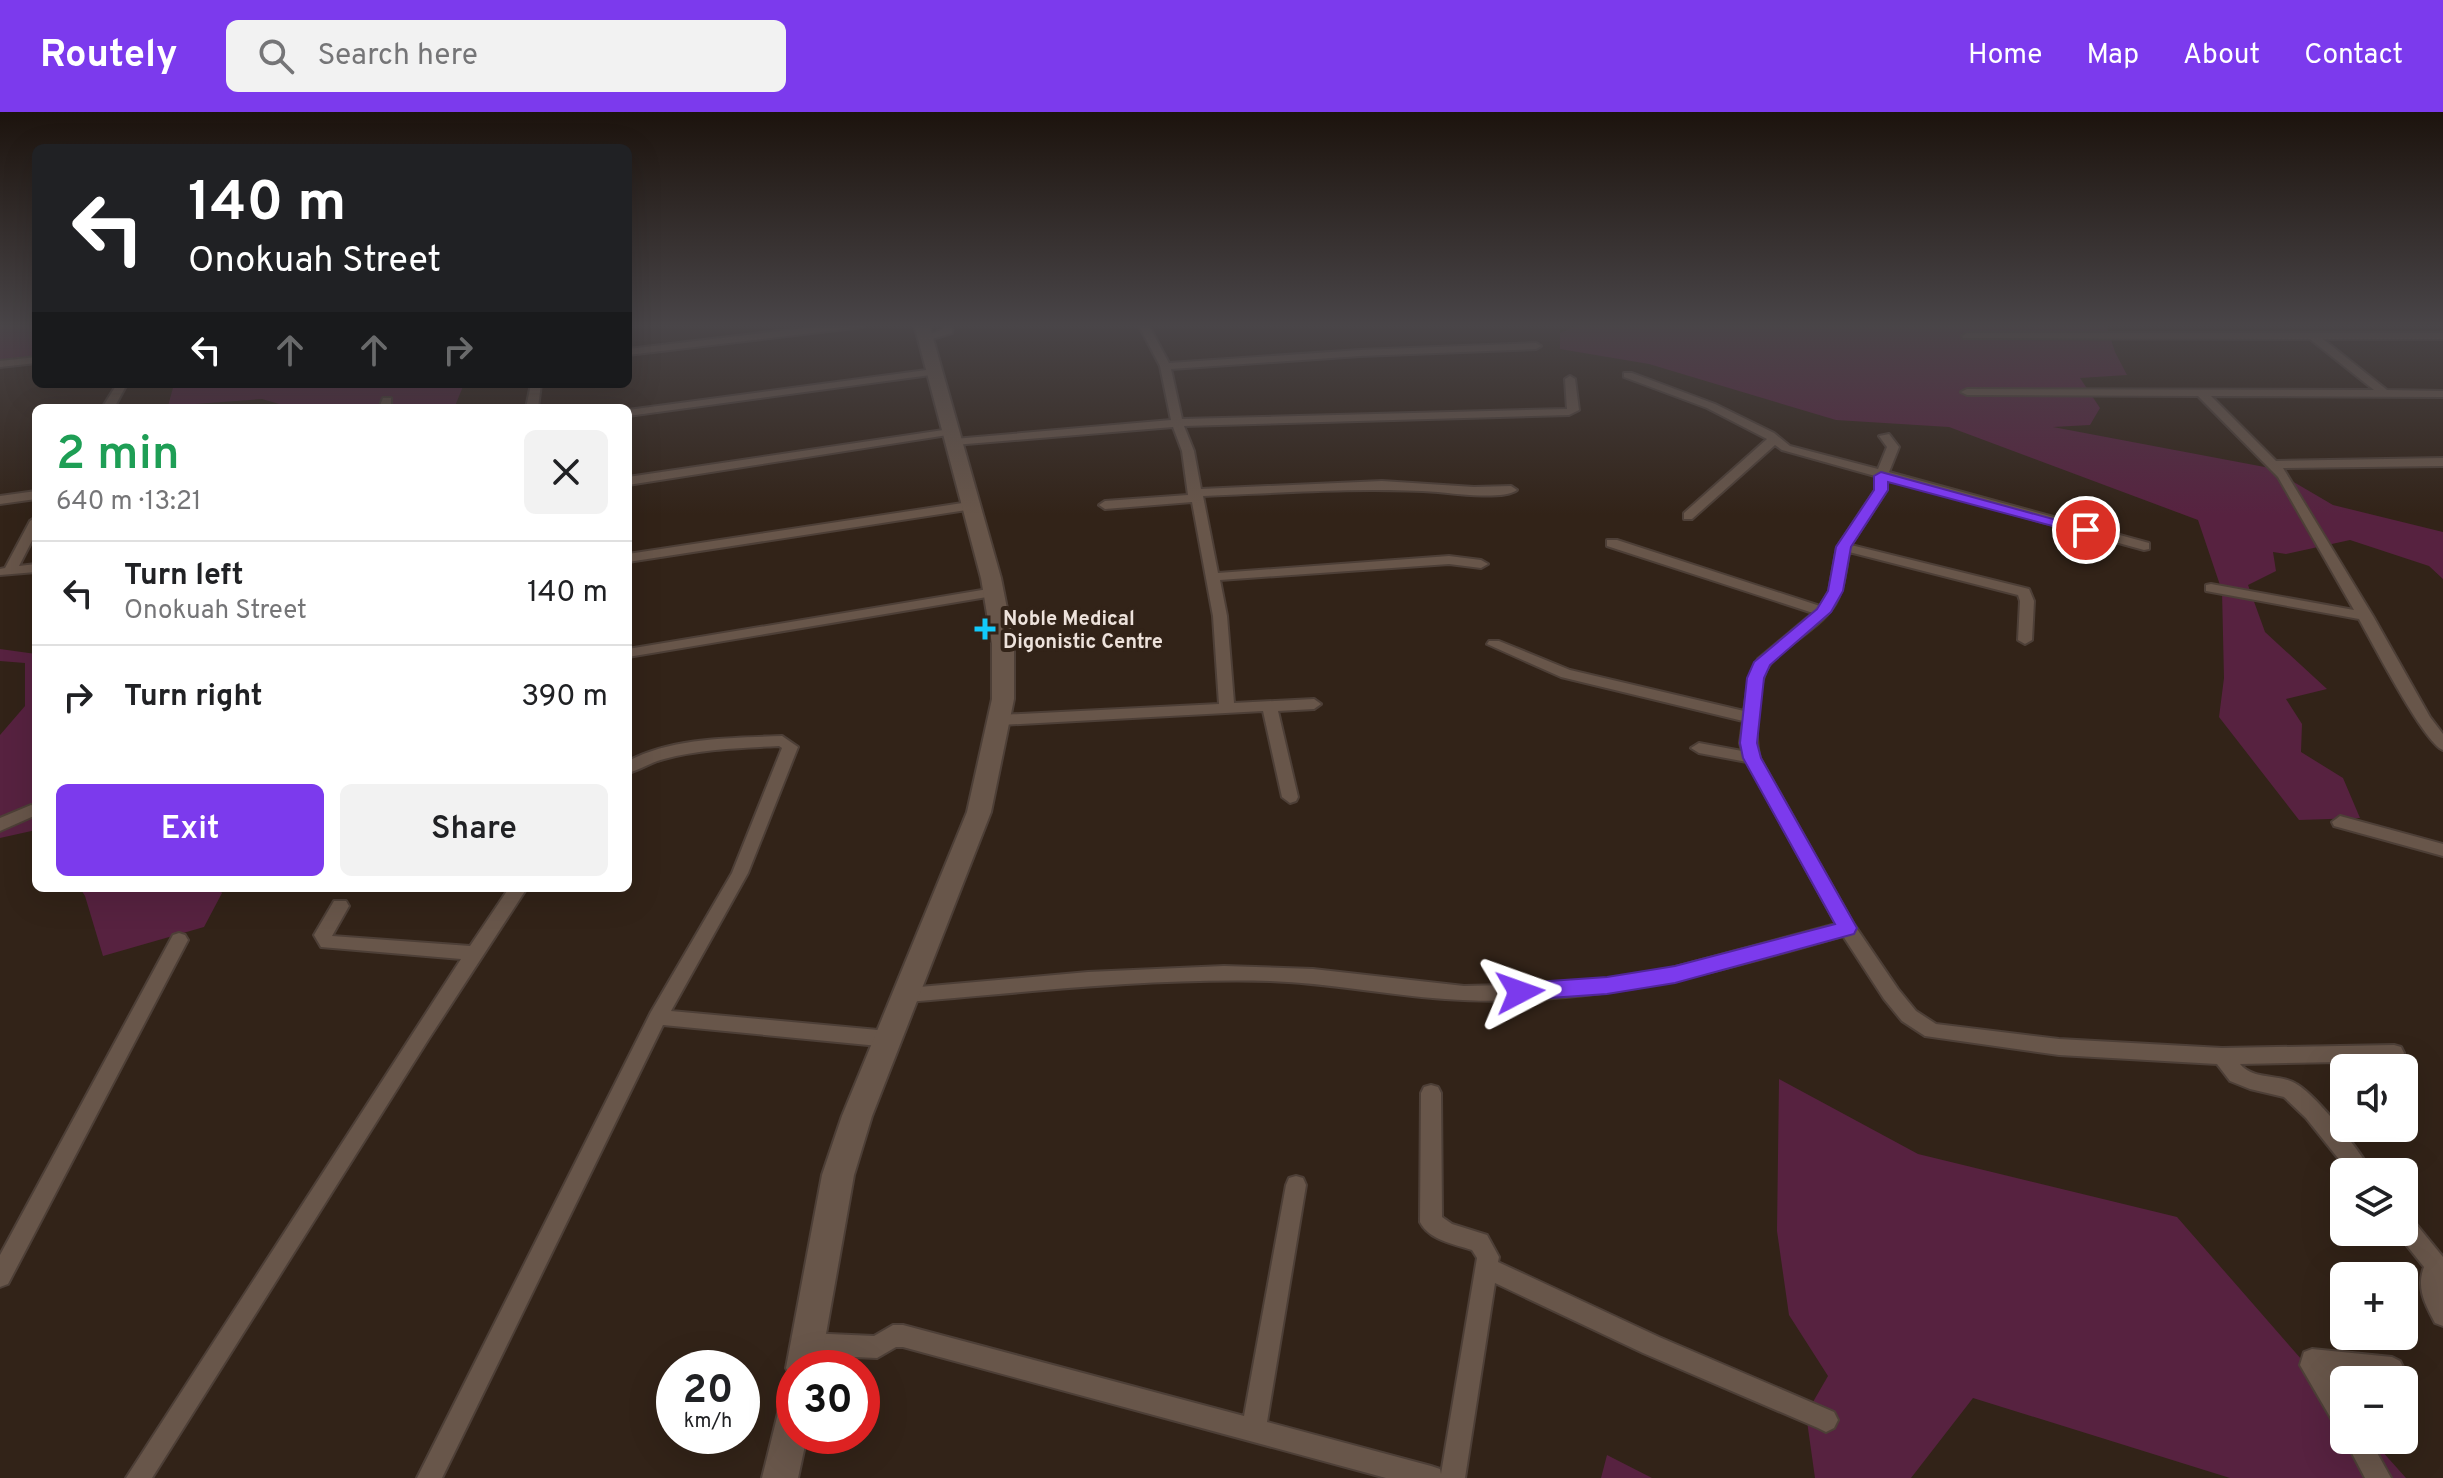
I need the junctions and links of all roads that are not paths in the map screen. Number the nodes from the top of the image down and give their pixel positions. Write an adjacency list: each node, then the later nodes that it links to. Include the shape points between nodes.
1 (816, 388): 11 (street)
2 (938, 388): 14 (street)
3 (1170, 388): 12 (street)
4 (1571, 388): 12 (street, via 1569,412)
5 (1662, 388): 15 (street)
6 (2377, 388): 9 (street)
7 (1967, 392): 8 (street)
8 (2200, 392): 9 (street); 17 (street)
9 (2385, 394): 10 (street)
10 (2443, 394)
11 (632, 412)
12 (1177, 423): 14 (street); 21 (street)
13 (1885, 436): 18 (street, via 1893,447)
14 (952, 437): 19 (street); 25 (street)
15 (1774, 439): 18 (street, via 1786,448); 26 (street)
16 (2443, 462): 17 (street)
17 (2273, 465): 39 (street)
18 (1881, 476): 29 (street); 30 (street, via 1881,490)
19 (632, 480)
20 (1511, 490): 21 (street, via 1382,485)
21 (1195, 493): 24 (street, via 1193,498); 35 (street)
22 (32, 496): 23 (street)
23 (0, 500)
24 (1105, 505)
25 (969, 506): 31 (street); 37 (street)
26 (1688, 516)
27 (32, 527): 34 (street)
28 (1612, 543): 38 (street)
29 (2144, 546)
30 (1843, 547): 38 (street, via 1836,591); 40 (street, via 2024,592)
31 (632, 557)
32 (1481, 564): 35 (street, via 1449,560)
33 (32, 568): 34 (street)
34 (5, 571)
35 (1213, 577): 45 (street)
36 (2211, 588): 39 (street)
37 (994, 592): 42 (street); 47 (street, via 1005,670)
38 (1823, 612): 46 (street, via 1763,662)
39 (2366, 616): 48 (street)
40 (2025, 640)
41 (1494, 644): 46 (street, via 1566,674)
42 (632, 652)
43 (1314, 704): 44 (street)
44 (1270, 707): 45 (street); 52 (street)
45 (1227, 710): 47 (street)
46 (1752, 718): 50 (street)
47 (1000, 720): 62 (street, via 979,812)
48 (2443, 745)
49 (1699, 748): 50 (street)
50 (1752, 758): 59 (street)
51 (632, 766): 63 (street, via 671,752 777,741 790,746 740,873)
52 (1290, 797)
53 (31, 811): 55 (street)
54 (2340, 822): 56 (street)
55 (0, 825)
56 (2443, 850)
57 (515, 892): 61 (street)
58 (340, 906): 61 (street, via 323,935 327,942)
59 (1847, 928): 62 (street, via 1675,974 1607,986 1491,994 1335,978 1220,974); 66 (street, via 1909,1016 1932,1031 2059,1047)
60 (179, 940): 73 (street)
61 (473, 953): 83 (street)
62 (908, 995): 64 (street)
63 (658, 1017): 64 (street); 84 (street)
64 (889, 1039): 75 (street, via 838,1175)
65 (2394, 1053): 66 (street)
66 (2222, 1056): 68 (street, via 2237,1075 2290,1090)
67 (1431, 1093): 72 (street, via 1431,1222 1479,1242 1488,1257)
68 (2350, 1158)
69 (1296, 1185): 80 (street)
70 (2418, 1242): 71 (street)
71 (2440, 1267): 74 (street, via 2429,1280 2429,1290)
72 (1487, 1268): 79 (street); 87 (street)
73 (0, 1277)
74 (2443, 1315)
75 (806, 1350)
76 (853, 1350): 80 (street, via 903,1336)
77 (2365, 1366): 78 (street, via 2312,1360)
78 (2330, 1395)
79 (1826, 1420)
80 (1254, 1429): 86 (street)
81 (785, 1454): 85 (street)
82 (2365, 1454): 88 (street)
83 (138, 1478)
84 (429, 1478)
85 (780, 1478)
86 (1431, 1478)
87 (1453, 1478)
88 (2379, 1478)

